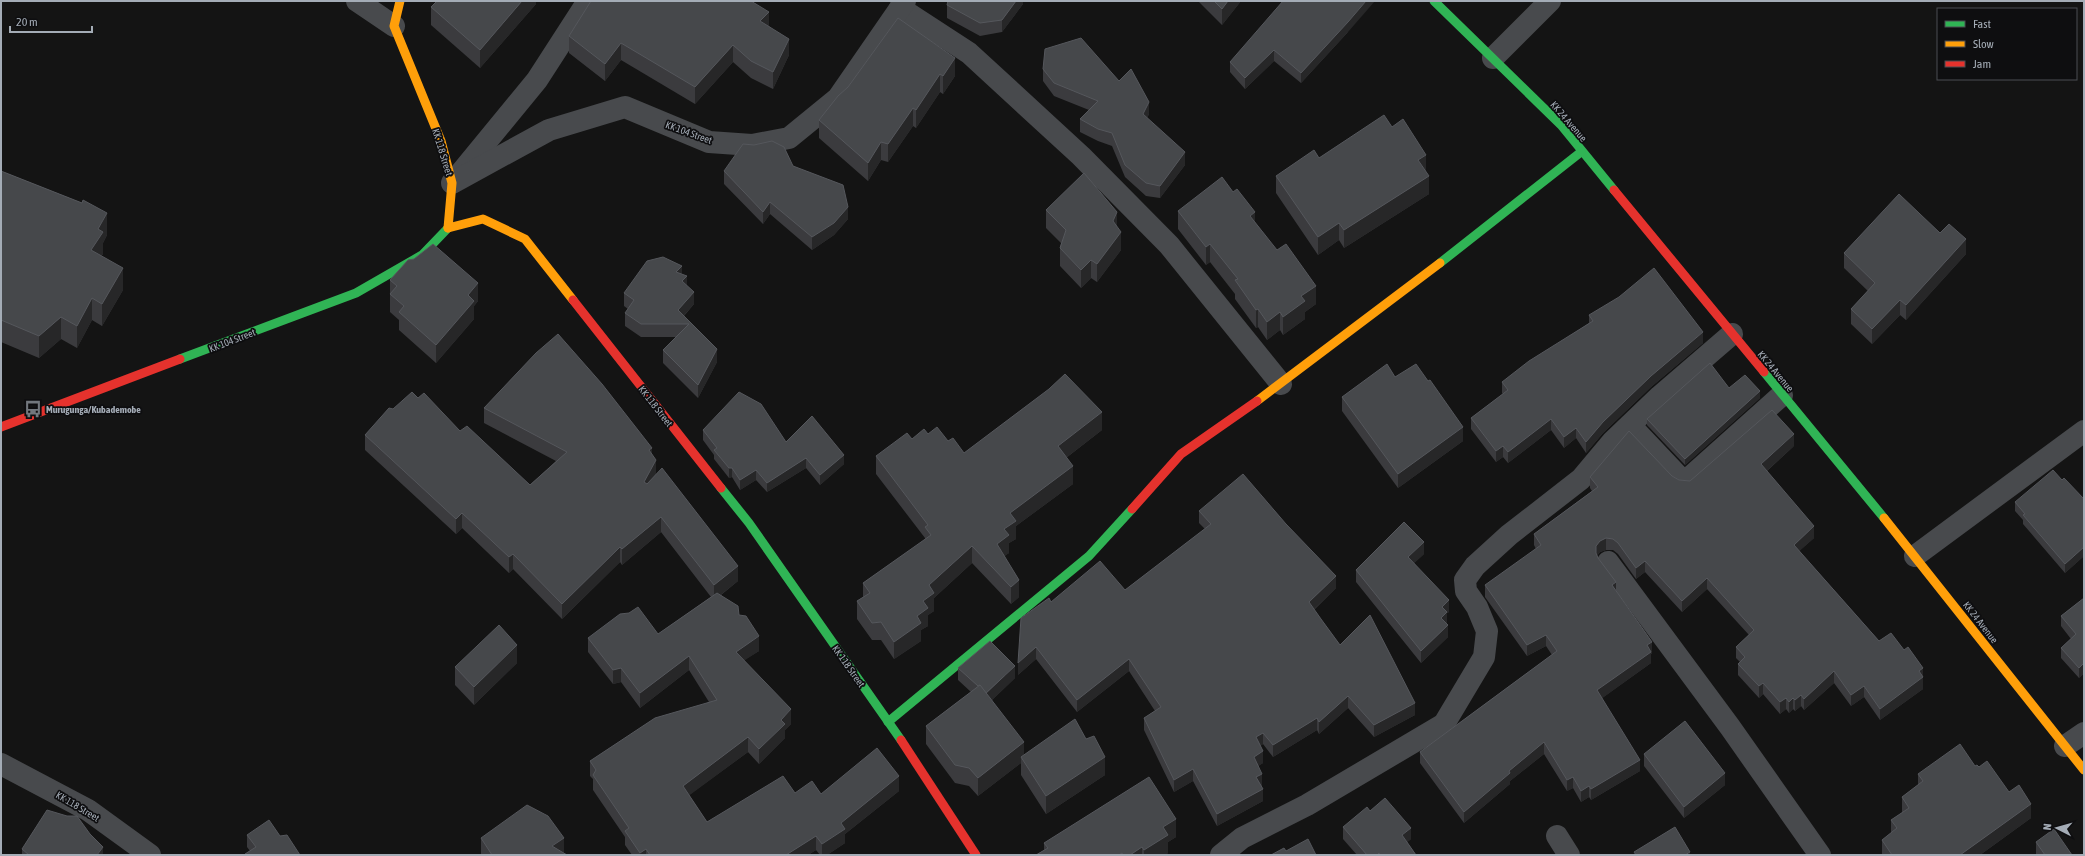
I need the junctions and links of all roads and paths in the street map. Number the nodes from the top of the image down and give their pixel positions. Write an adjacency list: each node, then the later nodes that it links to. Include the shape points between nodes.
1 (357, 1): 7 (street)
2 (400, 1): 7 (street)
3 (588, 1): 10 (street, via 537,80)
4 (1434, 1): 8 (street, KK 24 Avenue)
5 (1550, 1): 8 (street)
6 (903, 5): 10 (street, KK 104 Street, via 838,98 789,138 752,144 709,142 625,107 549,130); 13 (street, via 968,53 1081,156 1169,246)
7 (394, 26): 10 (street, KK 118 Street, via 441,141)
8 (1493, 58): 9 (street, KK 24 Avenue, via 1561,125)
9 (1581, 152): 12 (street, KK 24 Avenue); 13 (street)
10 (452, 184): 11 (street, KK 118 Street)
11 (448, 228): 16 (street, KK 104 Street, via 422,255 356,293); 20 (street, KK 118 Street, via 483,219 524,240 749,523)
12 (1732, 334): 14 (street, KK 24 Avenue); 15 (street)
13 (1281, 384): 20 (street, via 1180,454 1089,556)
14 (1782, 395): 15 (street, via 1687,480 1681,479); 18 (street, KK 24 Avenue)
15 (1630, 425): 28 (street, via 1581,479 1509,534 1475,566 1465,580 1466,591 1477,607 1487,631 1484,657 1444,724 1307,805 1242,838)
16 (1, 427)
17 (2084, 431): 18 (street)
18 (1915, 556): 22 (street, KK 24 Avenue)
19 (1608, 562): 30 (street, via 1730,727)
20 (888, 722): 27 (street, KK 118 Street)
21 (2084, 733): 22 (street)
22 (2065, 746): 24 (street, KK 24 Avenue)
23 (1, 764): 26 (street, KK 118 Street, via 88,810)
24 (2084, 770)
25 (1557, 836): 29 (street)
26 (150, 855)
27 (976, 855)
28 (1220, 855)
29 (1568, 855)
30 (1820, 855)

